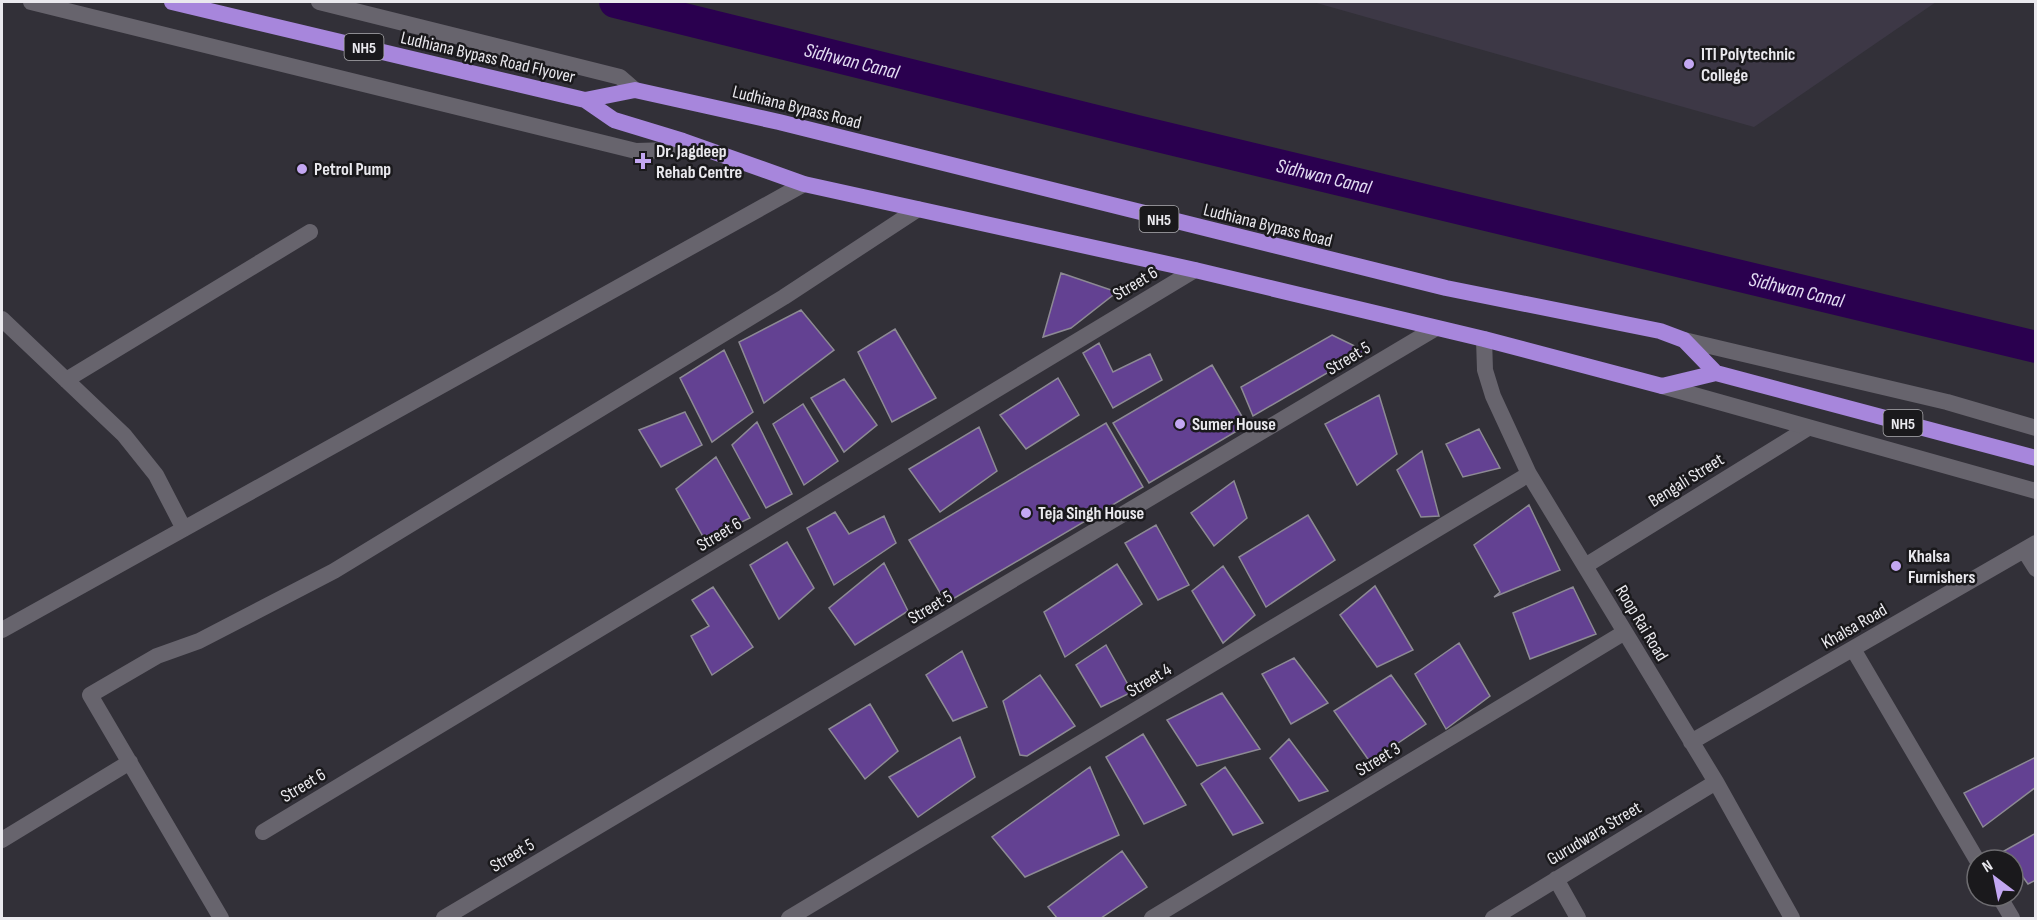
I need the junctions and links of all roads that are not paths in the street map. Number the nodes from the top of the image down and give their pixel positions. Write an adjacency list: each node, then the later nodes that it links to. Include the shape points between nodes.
1 (31, 2): 6 (street, via 636,152)
2 (172, 2): 5 (highway, Ludhiana Bypass Road Flyover / NH5)
3 (320, 2): 4 (street, via 620,77)
4 (635, 90): 5 (highway, Ludhiana Bypass Road Flyover / NH5); 14 (highway, Ludhiana Bypass Road / NH5, via 779,122 1434,286 1660,331)
5 (585, 100): 6 (highway, Ludhiana Bypass Road Flyover / NH5, via 614,120)
6 (703, 149): 7 (highway, NH5)
7 (804, 184): 8 (highway, NH5); 23 (street)
8 (918, 209): 10 (highway, NH5); 31 (street, via 784,297 334,572 199,641 156,656 90,695)
9 (310, 232): 16 (street)
10 (1195, 270): 12 (highway, NH5); 33 (street, Street 6)
11 (2, 319): 16 (street)
12 (1436, 328): 13 (highway, NH5); 38 (street, Street 5)
13 (1484, 339): 17 (highway, NH5); 21 (street, Roop Rai Road, via 1490,387)
14 (1684, 340): 15 (highway, NH5); 19 (street, via 1947,402)
15 (1716, 373): 17 (highway, NH5); 20 (highway, NH5)
16 (66, 380): 23 (street, via 124,435 156,475)
17 (1662, 386): 18 (street)
18 (1808, 428): 22 (street); 25 (street, Bengali Street)
19 (2036, 428)
20 (2036, 458)
21 (1529, 474): 25 (street, Roop Rai Road); 39 (street, Street 4)
22 (2036, 490)
23 (184, 529): 27 (street)
24 (2030, 546): 26 (street); 29 (street, Khalsa Road)
25 (1585, 566): 28 (street, Roop Rai Road)
26 (2036, 569)
27 (2, 630)
28 (1625, 632): 30 (street, Roop Rai Road); 40 (street, Street 3)
29 (1853, 649): 30 (street, Khalsa Road); 35 (street)
30 (1692, 742): 32 (street, Roop Rai Road)
31 (130, 762): 34 (street); 37 (street)
32 (1716, 782): 36 (street, Gurudwara Street); 43 (street, Roop Rai Road)
33 (263, 832)
34 (2, 840)
35 (1970, 848)
36 (1556, 879): 41 (street, Gurudwara Street); 42 (street)
37 (222, 918)
38 (444, 918)
39 (789, 918)
40 (1152, 918)
41 (1493, 918)
42 (1578, 918)
43 (1792, 918)

